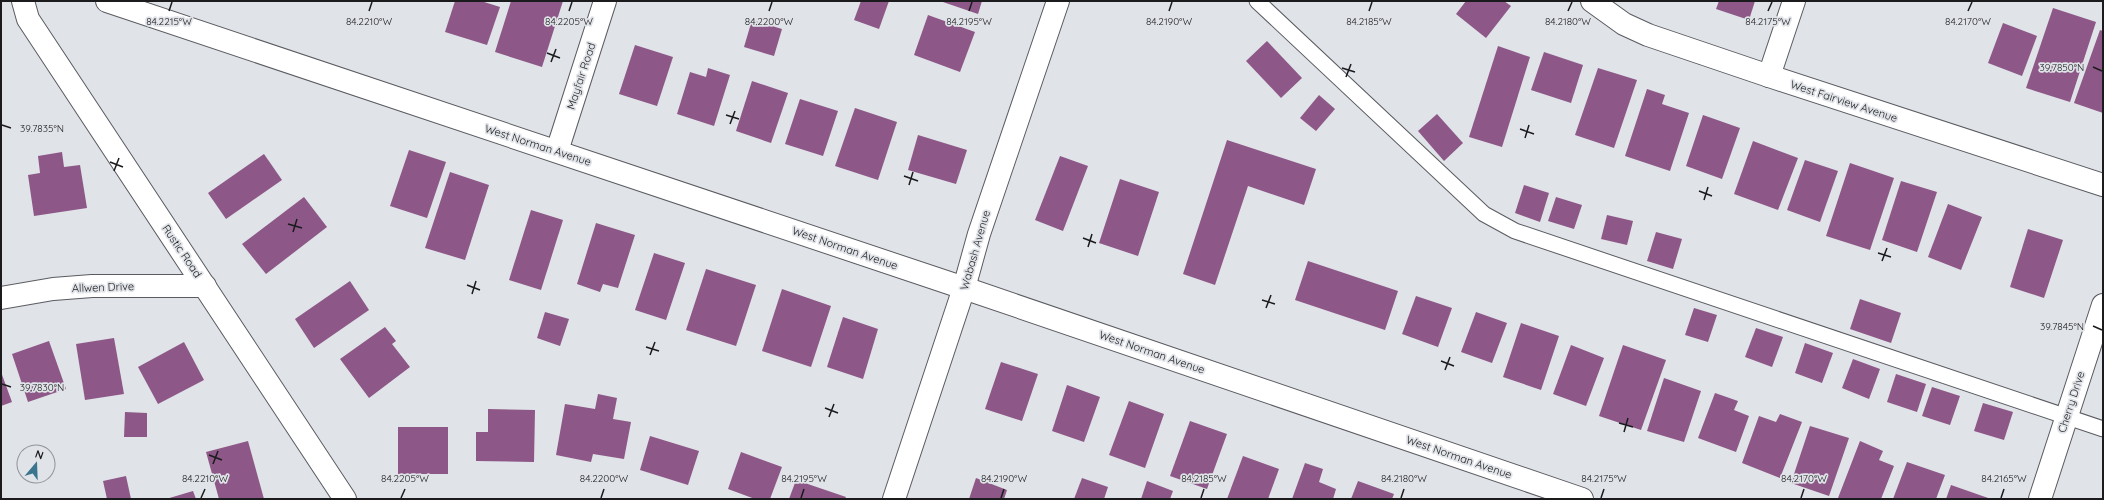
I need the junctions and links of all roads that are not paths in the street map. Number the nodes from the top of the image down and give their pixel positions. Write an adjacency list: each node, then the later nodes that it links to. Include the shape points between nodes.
1 (23, 1): 11 (street, Rustic Road, via 28,19)
2 (107, 1): 9 (street, West Norman Avenue)
3 (605, 1): 9 (street, Mayfair Road)
4 (1058, 1): 12 (street, Wabash Avenue, via 979,234)
5 (1257, 1): 15 (lane, via 1484,214 1515,231)
6 (1592, 1): 8 (street, West Fairview Avenue, via 1624,24 1648,35)
7 (1794, 1): 8 (street)
8 (1769, 76): 10 (street, West Fairview Avenue)
9 (557, 151): 12 (street, West Norman Avenue)
10 (2103, 185)
11 (205, 286): 13 (street, Allwen Drive, via 92,286 53,289); 17 (street, Rustic Road)
12 (964, 288): 18 (street, Wabash Avenue); 19 (street, West Norman Avenue)
13 (1, 298)
14 (2103, 305): 15 (street, Cherry Drive)
15 (2067, 417): 16 (lane); 20 (street, Cherry Drive)
16 (2103, 429)
17 (345, 499)
18 (894, 499)
19 (1582, 499)
20 (2040, 499)

